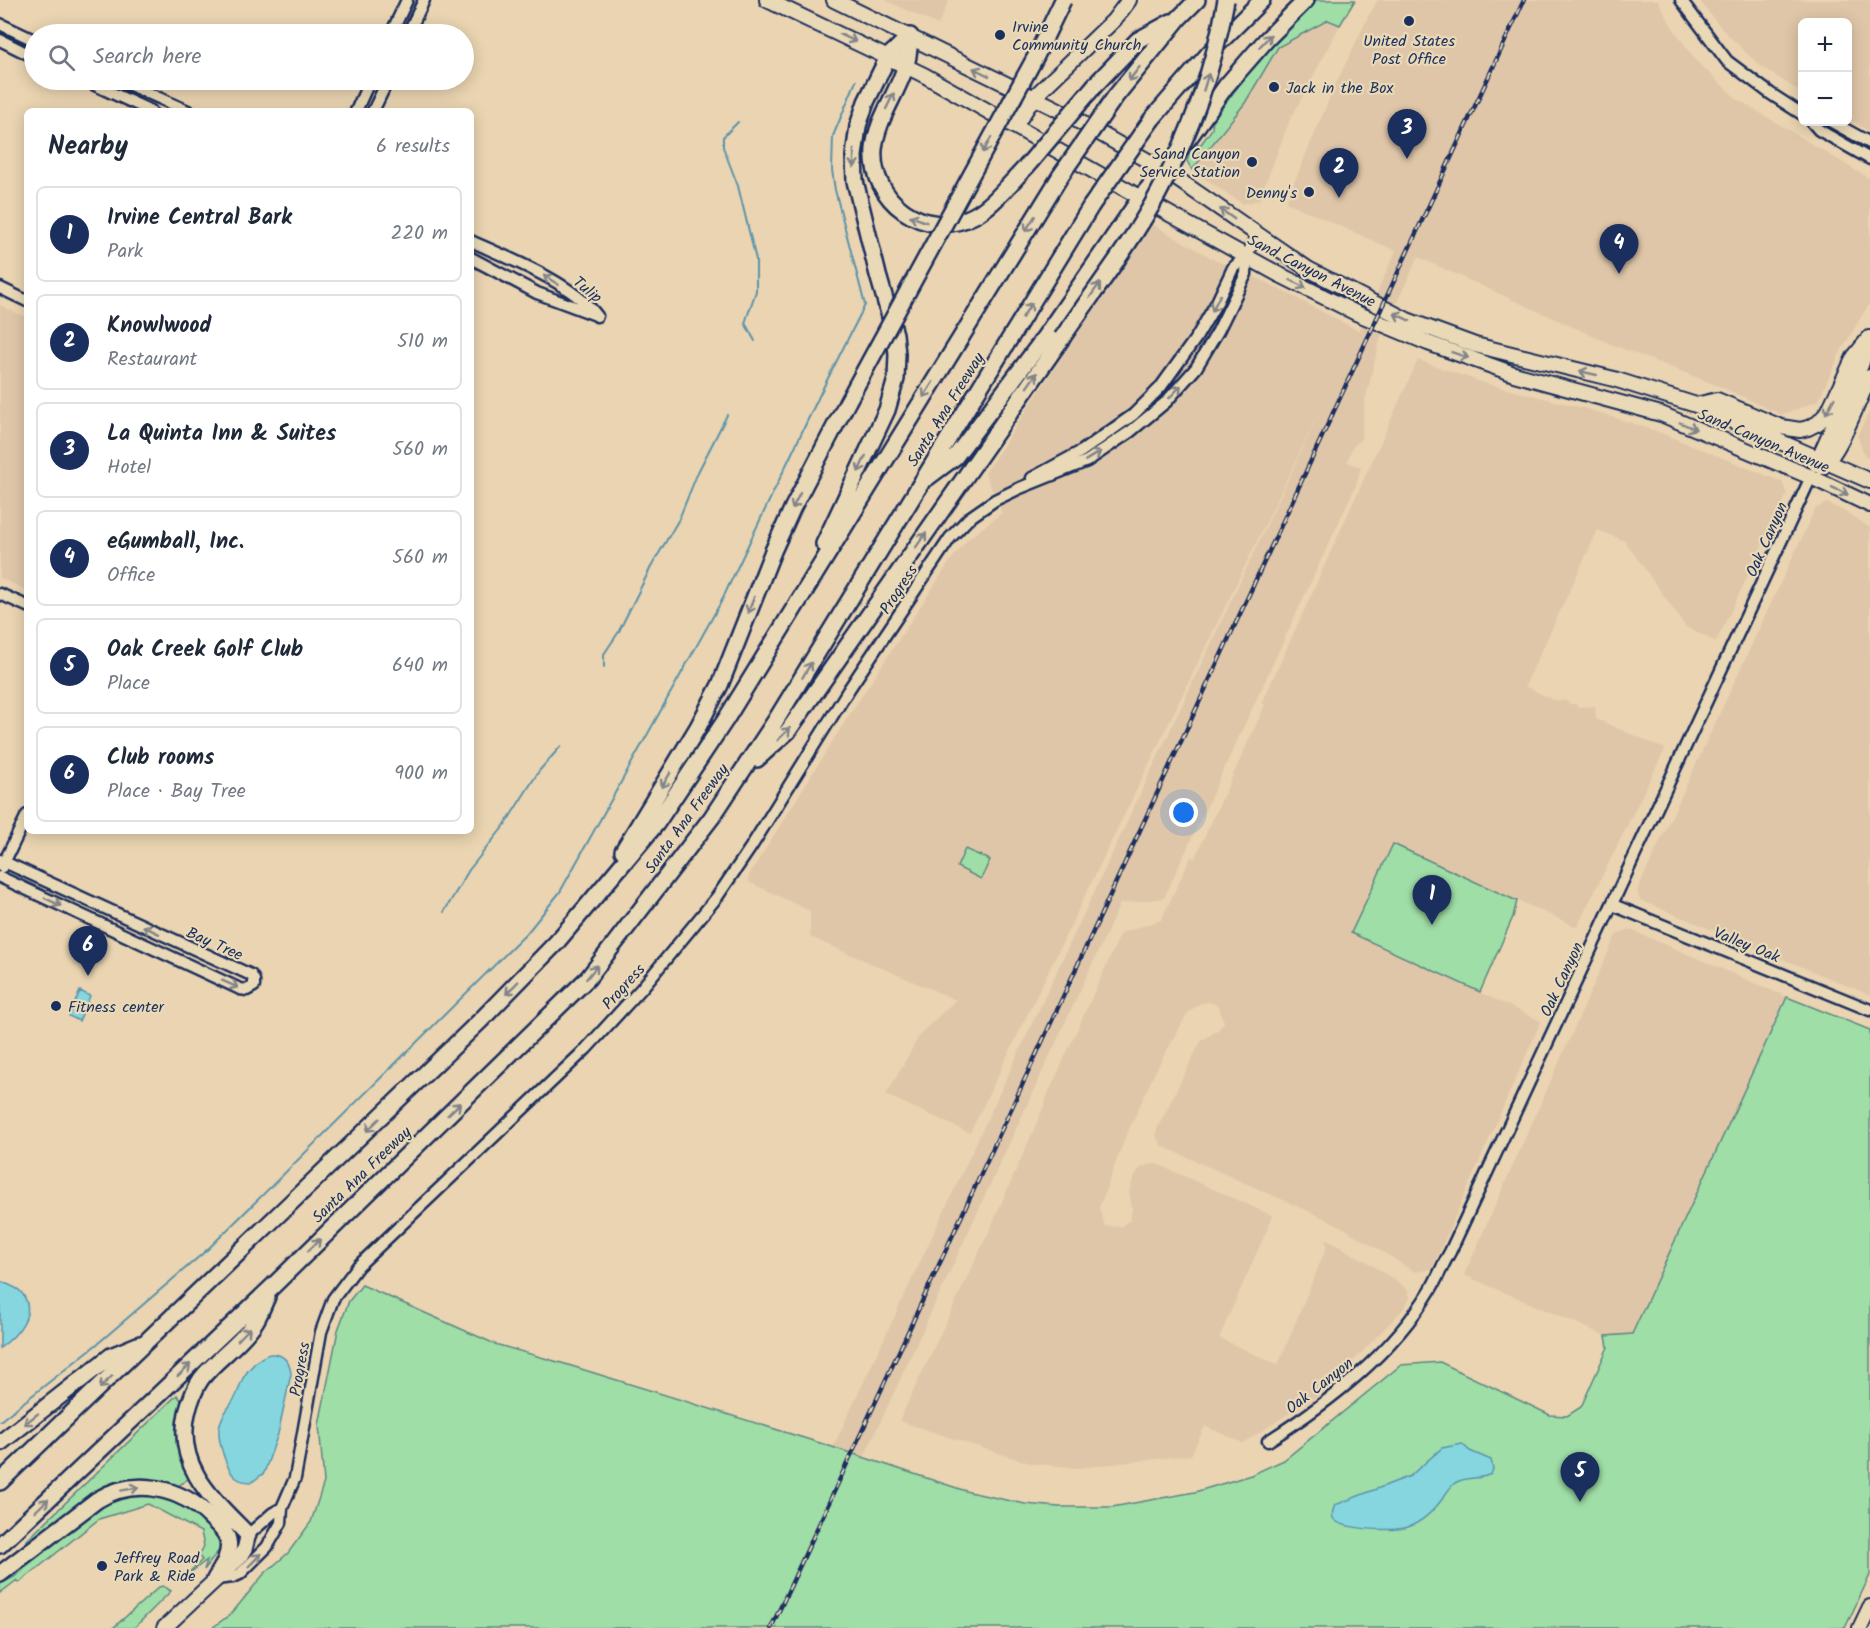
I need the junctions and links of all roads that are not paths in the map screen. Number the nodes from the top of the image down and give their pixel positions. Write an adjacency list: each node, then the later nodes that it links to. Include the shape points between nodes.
1 (407, 0): 14 (street)
2 (424, 0): 15 (street)
3 (767, 0): 20 (main road, Sand Canyon Avenue, one-way to 20)
4 (834, 0): 17 (main road, Sand Canyon Avenue)
5 (1063, 0): 61 (highway, one-way to 61, bridge, via 793,507 720,685)
6 (1129, 0): 26 (main road)
7 (1197, 0): 12 (highway, Santa Ana Freeway)
8 (1226, 0): 57 (highway, one-way to 8, bridge, via 788,731 1158,195 1207,80)
9 (1262, 0): 51 (highway, Santa Ana Freeway, one-way to 9, bridge, via 1091,206 1152,119)
10 (1306, 0): 37 (highway, one-way to 10, via 1226,86)
11 (1681, 0): 31 (street, via 1727,61)
12 (1179, 18): 21 (highway, one-way to 21, bridge, via 1138,40 1026,167 985,207 962,221 926,222 907,214 895,206 880,184 874,148 883,114); 56 (highway, Santa Ana Freeway, one-way to 56, bridge, via 1115,97 1061,175)
13 (0, 24): 16 (street)
14 (396, 24)
15 (413, 24)
16 (24, 35)
17 (910, 36): 20 (highway); 21 (highway); 26 (main road, Sand Canyon Avenue, one-way to 17)
18 (0, 40): 19 (street)
19 (24, 52)
20 (888, 57): 21 (main road, Sand Canyon Avenue); 56 (highway, one-way to 56, via 858,126 854,164 855,181 895,334 896,379 884,417)
21 (906, 67): 32 (main road, Sand Canyon Avenue)
22 (106, 90): 27 (street)
23 (142, 90): 28 (street)
24 (365, 90): 29 (street)
25 (383, 90): 30 (street)
26 (1034, 97): 32 (main road); 37 (main road, Sand Canyon Avenue)
27 (145, 108)
28 (181, 108)
29 (357, 108)
30 (374, 108)
31 (1798, 111)
32 (1015, 126): 38 (main road, Sand Canyon Avenue)
33 (1816, 126): 36 (street)
34 (1839, 126): 35 (street)
35 (1870, 143)
36 (1870, 159)
37 (1164, 170): 38 (highway); 39 (main road, Sand Canyon Avenue, one-way to 37)
38 (1141, 197): 41 (main road, Sand Canyon Avenue); 51 (highway, via 1039,345 955,457)
39 (1257, 235): 41 (street, Progress); 47 (main road, Sand Canyon Avenue, one-way to 39, via 1614,379 1476,345 1407,320 1308,269)
40 (474, 242): 42 (street, Tulip, one-way to 40, via 537,293 597,315 547,277)
41 (1247, 255): 49 (main road, Sand Canyon Avenue, one-way to 49, via 1314,293 1421,340 1514,374 1661,414); 52 (street, Progress, one-way to 52, via 1233,268 1196,338 1160,388 1133,415); 52 (street, Progress, one-way to 41, via 1087,460 1166,402 1196,368 1218,331 1246,274)
42 (474, 260)
43 (0, 288): 44 (street)
44 (24, 300)
45 (1870, 337): 47 (main road, one-way to 47, via 1854,357 1828,412 1808,428 1781,427 1716,400); 48 (main road)
46 (1870, 377): 48 (main road)
47 (1696, 405): 48 (main road, Sand Canyon Avenue)
48 (1823, 460): 49 (main road); 50 (main road, Sand Canyon Avenue)
49 (1811, 477): 53 (main road, Sand Canyon Avenue, one-way to 53); 62 (street, Oak Canyon)
50 (1870, 481)
51 (919, 485): 57 (highway, Santa Ana Freeway, one-way to 51)
52 (1020, 488): 69 (street, Progress, via 979,510 950,538 717,897 641,989 586,1049 345,1280 321,1332 295,1478)
53 (1870, 505)
54 (0, 594): 55 (street)
55 (24, 605)
56 (791, 614): 61 (highway, Santa Ana Freeway, via 656,824)
57 (741, 773): 64 (highway, Santa Ana Freeway, one-way to 57, via 588,978 712,818)
58 (24, 821): 59 (street)
59 (2, 861): 60 (street); 60 (street, Bay Tree, one-way to 59, via 240,989 254,986 251,975)
60 (0, 875)
61 (594, 899): 65 (highway, Santa Ana Freeway, one-way to 65, via 481,1020)
62 (1613, 905): 63 (street, Valley Oak); 66 (street, Oak Canyon, via 1430,1290 1375,1359 1307,1416)
63 (1870, 1010)
64 (273, 1286): 70 (highway, one-way to 64, via 203,1489 187,1454 185,1421 201,1379 254,1323); 71 (highway, Santa Ana Freeway, one-way to 64)
65 (148, 1341): 67 (highway, one-way to 67, via 111,1356); 68 (highway, Santa Ana Freeway, one-way to 68)
66 (1268, 1441)
67 (0, 1443)
68 (0, 1482)
69 (282, 1508): 70 (street, Progress); 73 (street, Progress, one-way to 69, via 237,1576 267,1547 281,1523)
70 (248, 1535): 73 (main road, via 242,1555)
71 (0, 1545)
72 (0, 1574): 73 (highway, one-way to 73, via 97,1500 140,1487 166,1490 188,1500 224,1531 228,1547)
73 (215, 1579): 75 (main road)
74 (1870, 1607): 76 (main road)
75 (164, 1628)
76 (1860, 1628)

